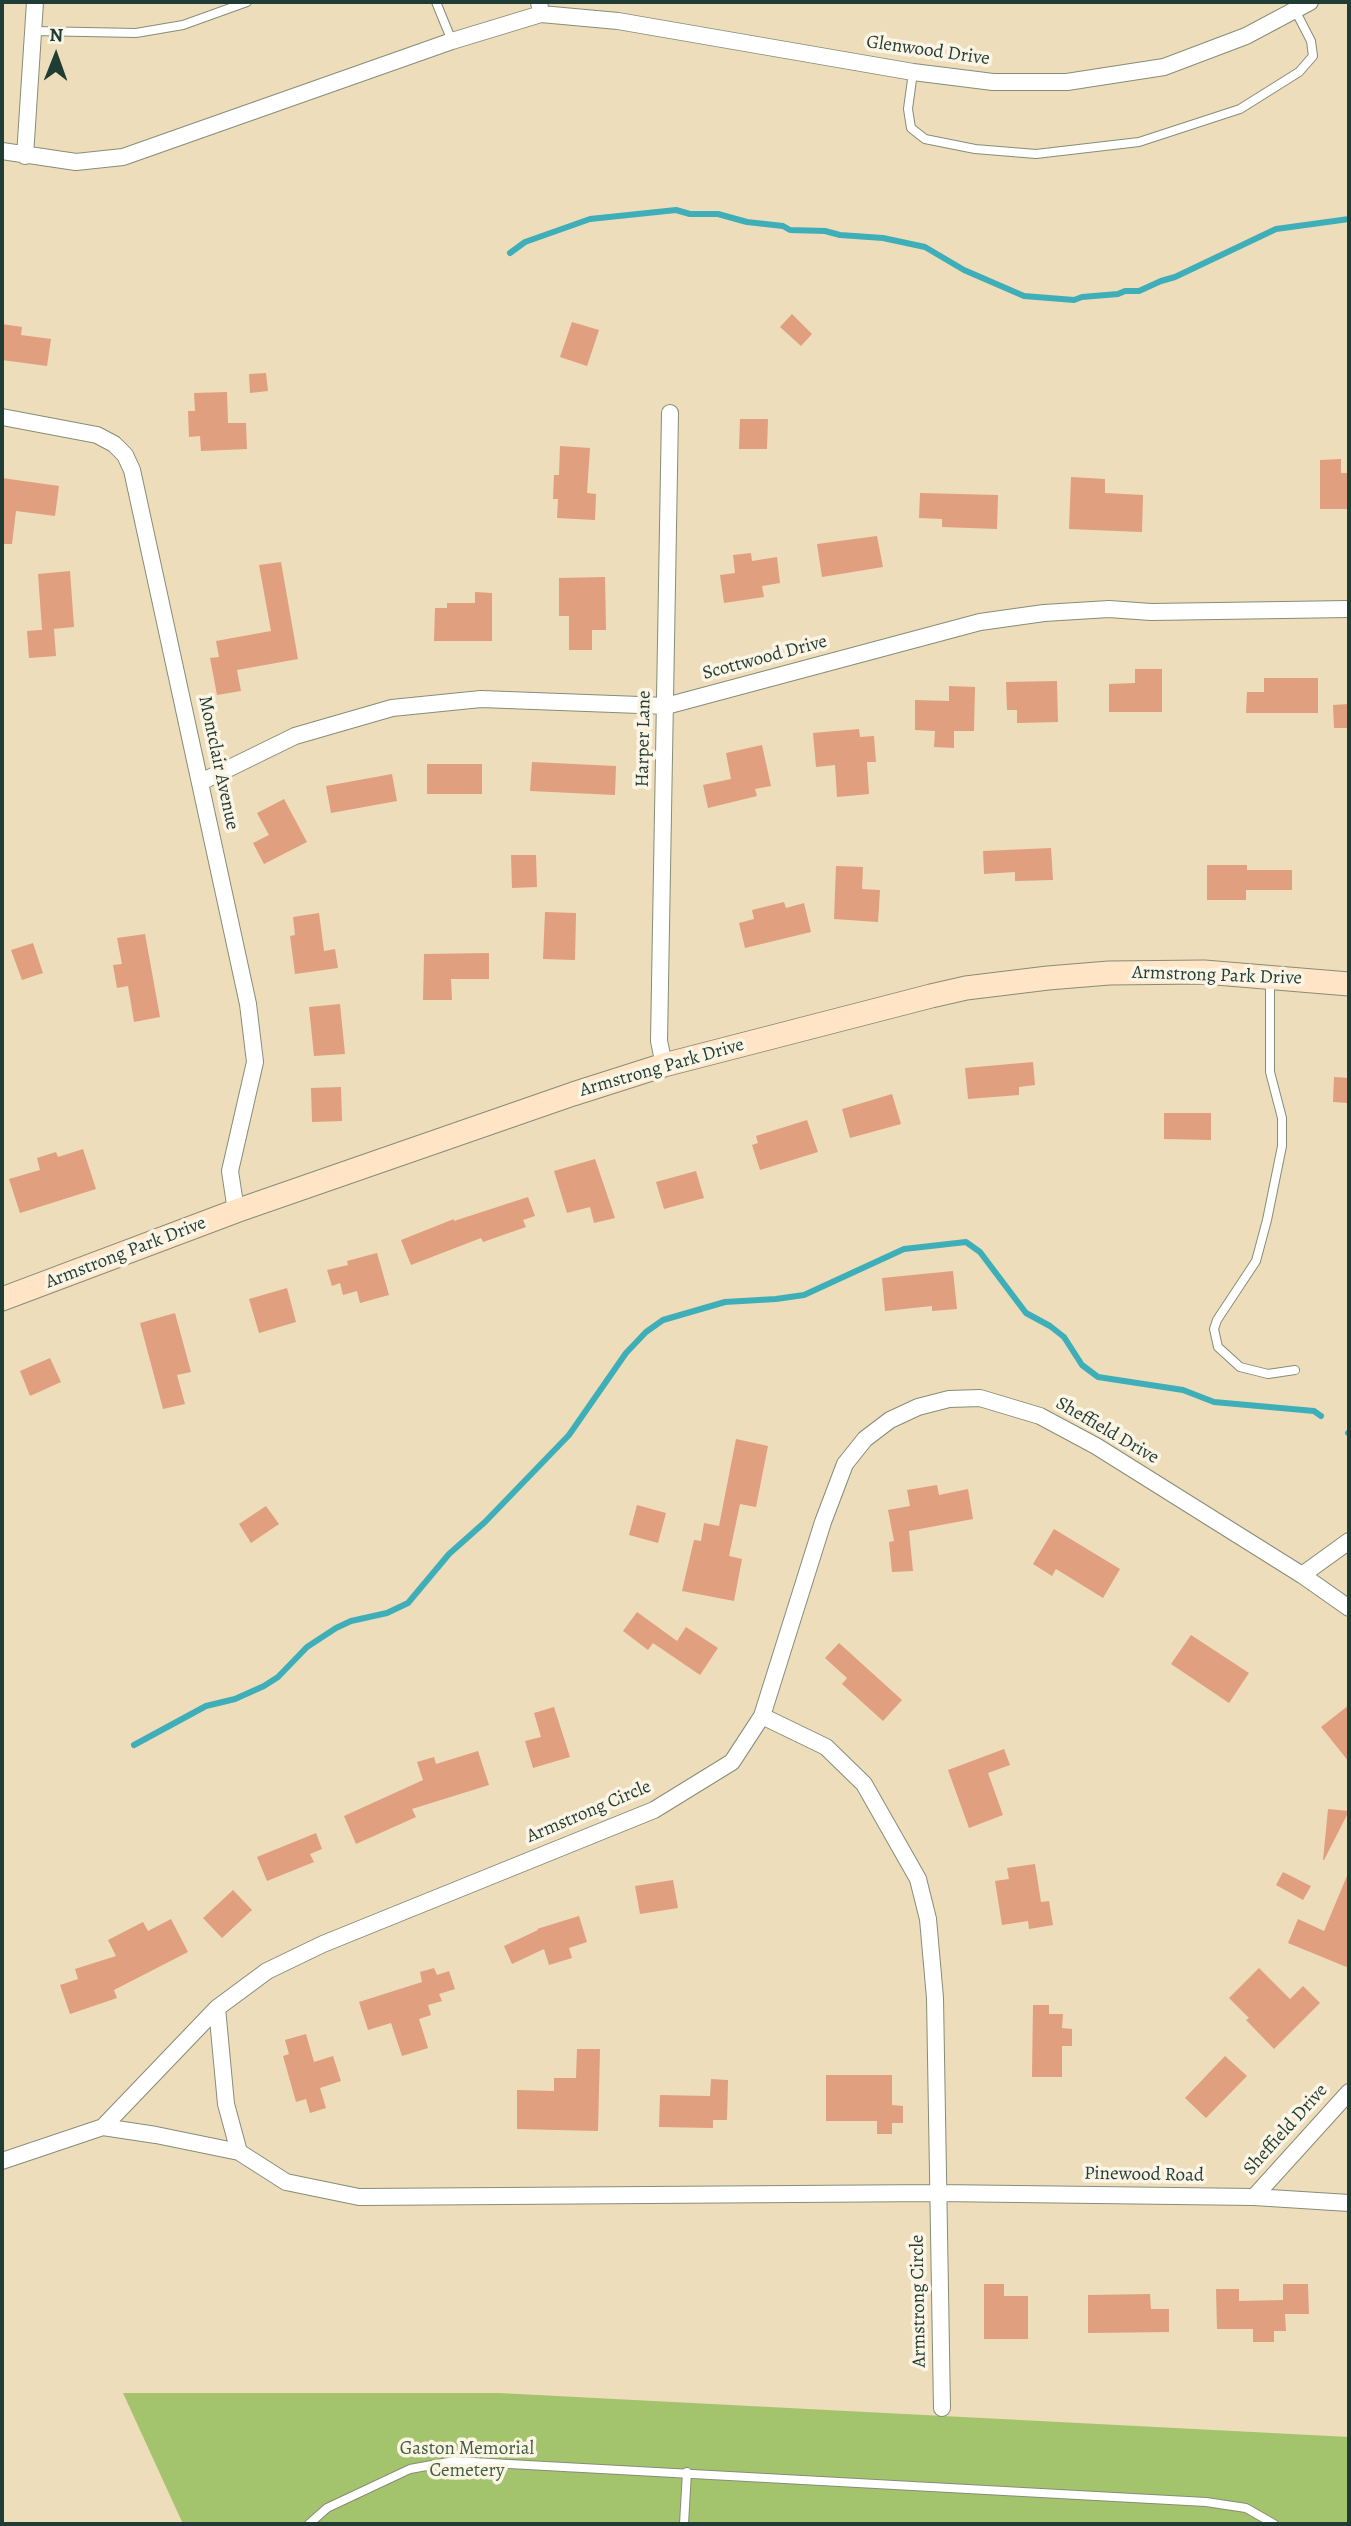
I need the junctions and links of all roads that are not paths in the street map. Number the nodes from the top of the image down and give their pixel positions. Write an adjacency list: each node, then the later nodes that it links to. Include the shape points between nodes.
1 (35, 2): 7 (street)
2 (247, 2): 7 (lane, via 183,25 136,33)
3 (436, 2): 8 (lane)
4 (1310, 2): 6 (street, Glenwood Drive)
5 (540, 8): 8 (street); 9 (street, Glenwood Drive)
6 (1295, 10): 9 (street, Glenwood Drive, via 1246,36 1164,67 1067,82 993,82); 9 (lane, via 1311,41 1313,56 1299,72 1240,109 1139,142 1037,154 925,139 911,128 908,109)
7 (34, 31): 11 (street)
8 (452, 41): 11 (street, via 123,156 76,162)
9 (913, 72)
10 (2, 151): 11 (street)
11 (25, 156)
12 (670, 413): 15 (street, Harper Lane)
13 (2, 417): 16 (street, Montclair Avenue, via 97,435 125,455 138,494)
14 (1349, 610): 15 (street, Scottwood Drive, via 1110,609 993,620)
15 (666, 706): 16 (street, Scottwood Drive, via 481,699 392,708 295,736); 19 (street, Harper Lane, via 659,1041)
16 (201, 782): 20 (street, Montclair Avenue, via 248,1003 255,1062 230,1171)
17 (1270, 977): 18 (main road, Armstrong Park Drive); 19 (main road, Armstrong Park Drive, via 1109,973 966,988); 22 (lane, via 1270,1072 1282,1118 1282,1146 1256,1261 1214,1329 1217,1347 1240,1367 1268,1374)
18 (1349, 984)
19 (664, 1065): 20 (main road, Armstrong Park Drive)
20 (236, 1211): 21 (main road, Armstrong Park Drive)
21 (2, 1299)
22 (1295, 1370)
23 (1349, 1541): 24 (street)
24 (1303, 1575): 25 (street, Sheffield Drive); 26 (street, Sheffield Drive, via 1069,1430 980,1398 918,1407 865,1439 845,1464)
25 (1349, 1608)
26 (762, 1716): 27 (street, Armstrong Circle, via 732,1762 654,1810 323,1944 267,1971); 32 (street, Armstrong Circle, via 826,1747 863,1784 918,1879 929,1919 935,1998)
27 (217, 2008): 29 (street, Armstrong Circle); 30 (street, via 226,2104)
28 (1349, 2092): 33 (street, Sheffield Drive)
29 (103, 2127): 30 (street, Armstrong Circle); 31 (street, Armstrong Circle)
30 (239, 2152): 32 (street, Armstrong Circle, via 286,2182 359,2197)
31 (2, 2161)
32 (938, 2193): 33 (street, Pinewood Road); 35 (street, Armstrong Circle)
33 (1254, 2197): 34 (street, Pinewood Road)
34 (1349, 2203)
35 (942, 2408)
36 (687, 2472): 37 (lane, via 454,2461 410,2469 327,2508); 38 (lane); 39 (lane, via 1206,2501 1246,2508)
37 (309, 2524)
38 (684, 2524)
39 (1274, 2524)

